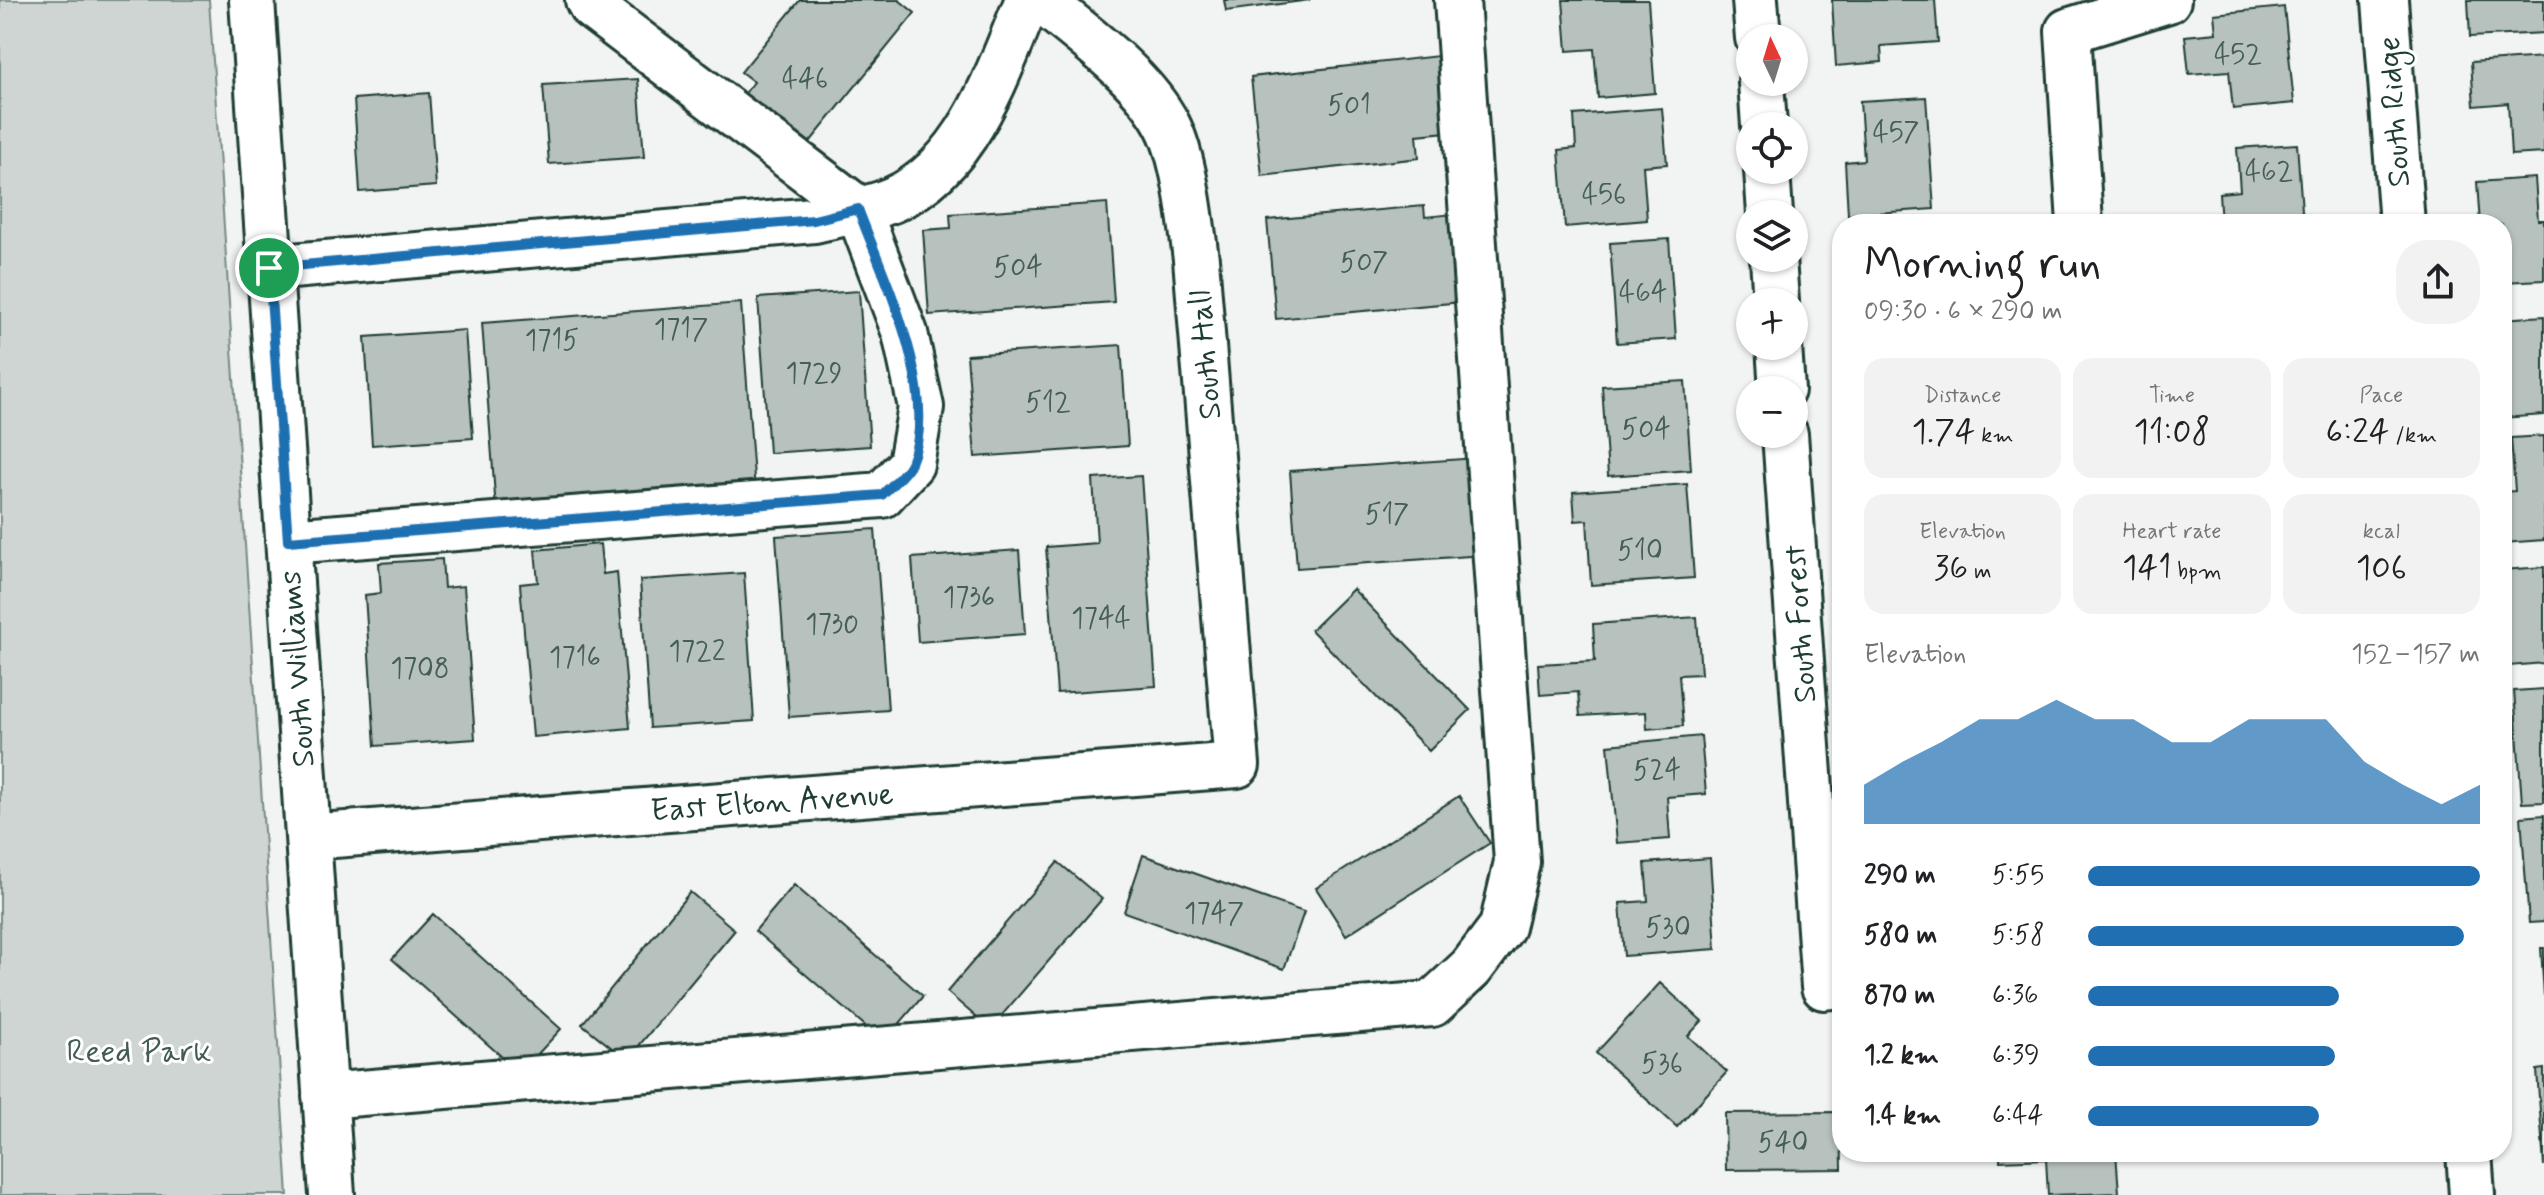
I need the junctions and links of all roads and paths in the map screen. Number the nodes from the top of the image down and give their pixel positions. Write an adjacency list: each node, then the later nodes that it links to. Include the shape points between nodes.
1 (252, 0): 13 (street, South Williams)
2 (588, 0): 10 (street)
3 (1028, 0): 10 (street, via 977,119 935,173 883,203)
4 (1041, 0): 16 (street, South Hall, via 1123,68 1168,126 1186,193 1196,259)
5 (1457, 0): 20 (street, via 1517,862 1502,927 1471,968 1432,1004)
6 (1755, 0): 9 (street)
7 (2168, 0): 11 (street, via 2068,31)
8 (2385, 0): 12 (street, South Ridge)
9 (1757, 24)
10 (858, 209): 13 (street, via 814,220); 15 (street, via 905,333 921,407 911,464 882,495)
11 (2079, 214)
12 (2401, 214)
13 (269, 268): 15 (street, South Williams)
14 (1787, 448): 17 (street, South Forest)
15 (288, 541): 18 (street, South Williams)
16 (1237, 765): 18 (street, East Elton Avenue)
17 (1826, 797): 19 (street, South Forest, via 1824,987)
18 (308, 837): 20 (street, South Williams)
19 (1832, 986)
20 (325, 1096): 22 (street, South Williams)
21 (2470, 1162): 23 (street)
22 (332, 1195)
23 (2472, 1195)

